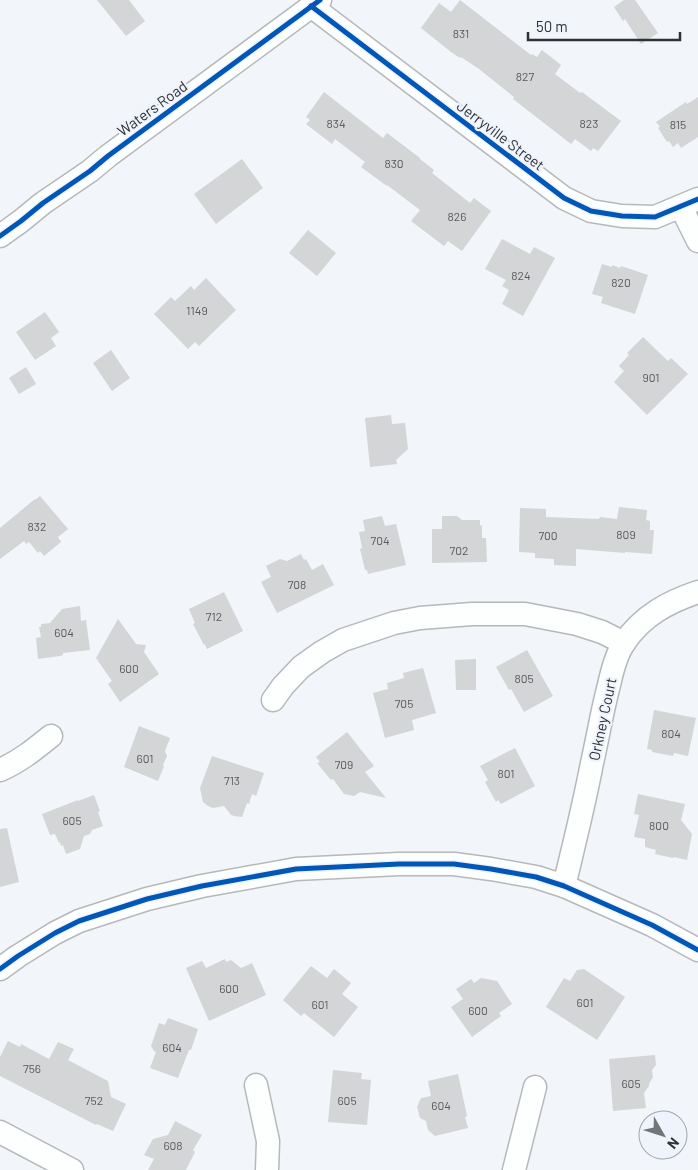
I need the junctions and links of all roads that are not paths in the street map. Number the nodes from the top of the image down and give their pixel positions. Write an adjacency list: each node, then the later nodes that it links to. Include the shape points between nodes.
1 (315, 3): 2 (street, Jerryville Street, via 564,198 591,211 622,216 655,217); 3 (street, Waters Road)
2 (690, 203): 4 (street)
3 (0, 236)
4 (698, 241)
5 (698, 592): 6 (street, Orkney Court, via 659,608)
6 (624, 643): 7 (street, via 577,624 525,614 420,618 343,640 301,667); 10 (street, Orkney Court, via 614,664 605,700)
7 (273, 700)
8 (52, 736): 9 (street, via 31,753)
9 (0, 770)
10 (564, 886): 11 (street, via 652,925); 12 (street, via 536,877 454,864 296,869 147,899 79,921)
11 (698, 950)
12 (0, 969)
13 (256, 1085): 17 (street, via 268,1141)
14 (535, 1087): 18 (street)
15 (0, 1132): 16 (street)
16 (72, 1170)
17 (267, 1170)
18 (514, 1170)

